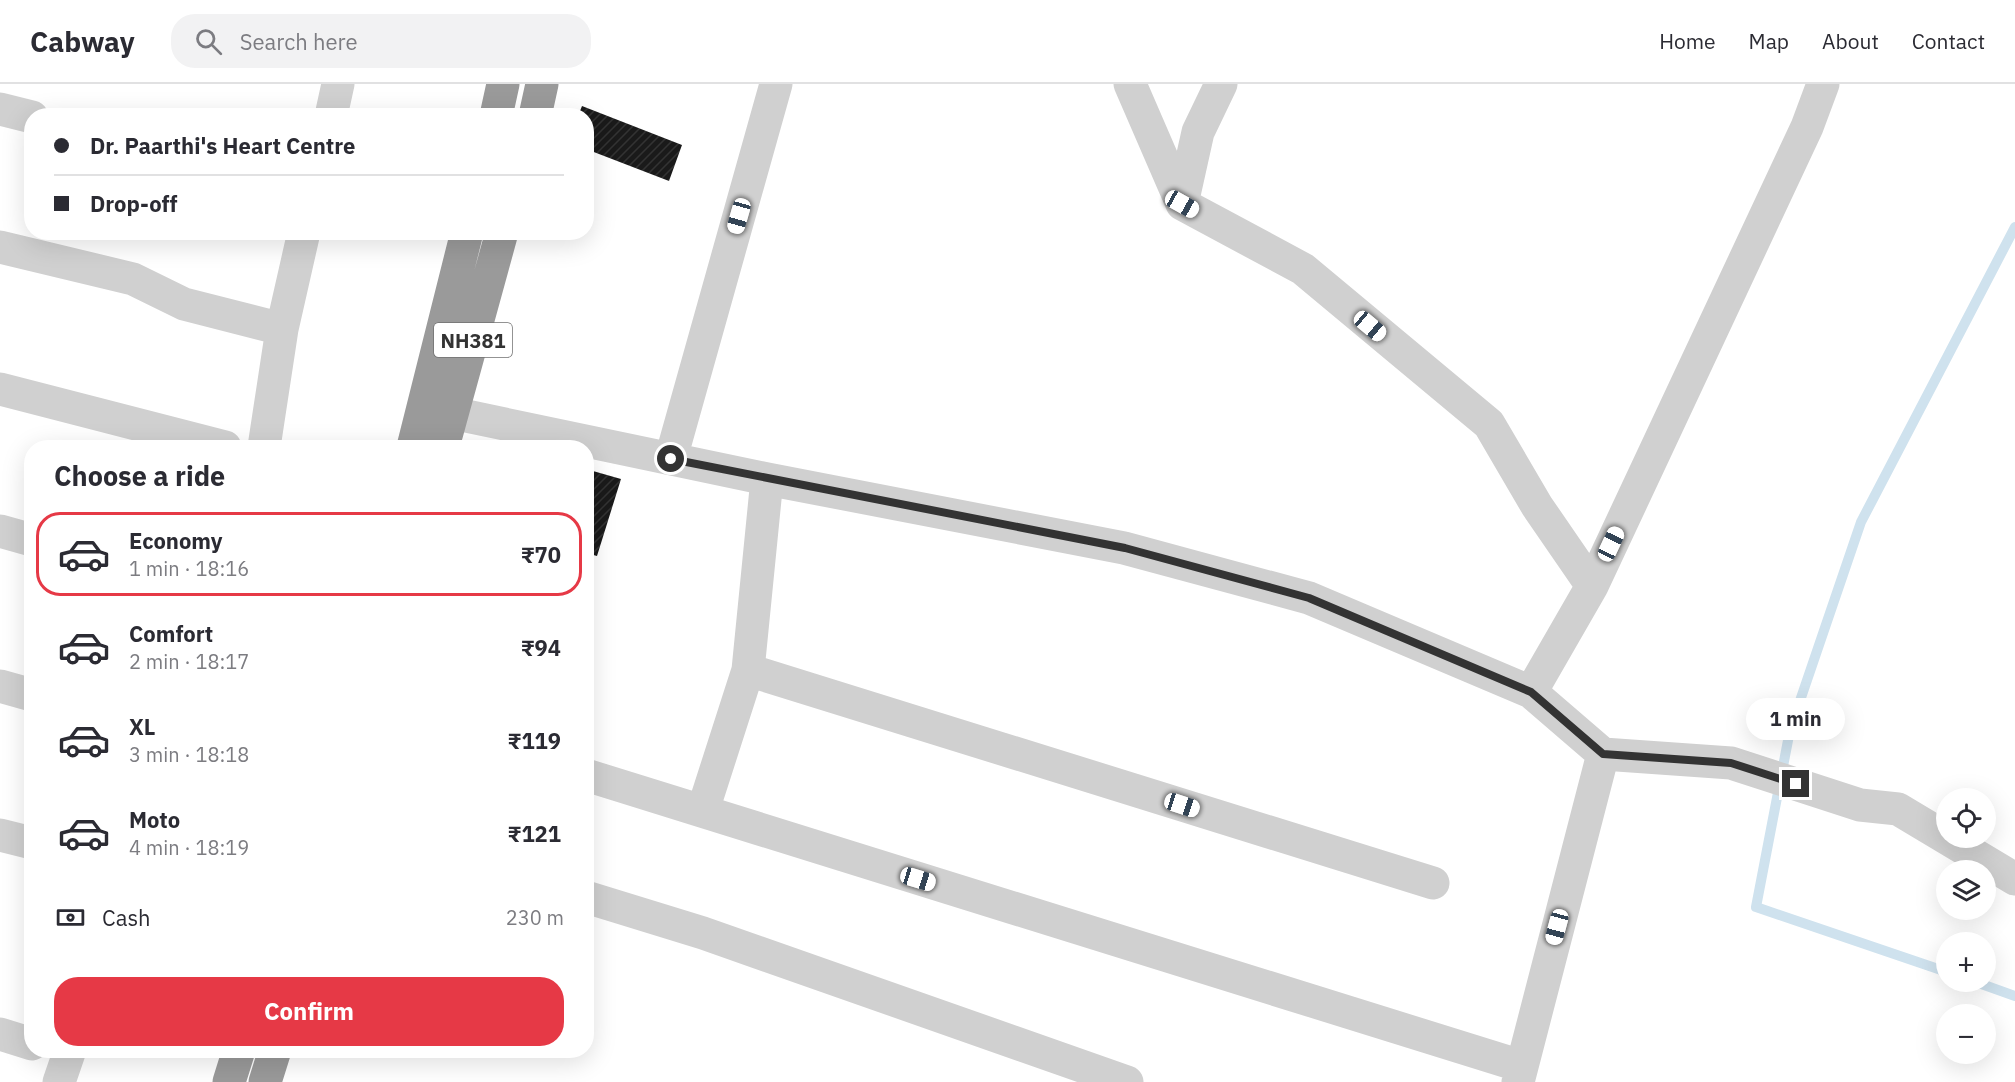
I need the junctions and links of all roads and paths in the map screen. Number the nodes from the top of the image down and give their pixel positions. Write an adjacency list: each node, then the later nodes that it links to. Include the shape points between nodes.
1 (338, 84): 8 (street)
2 (776, 84): 25 (street)
3 (1130, 84): 11 (street)
4 (1221, 84): 11 (street, via 1198,132)
5 (1823, 84): 29 (street, via 1807,127)
6 (496, 93): 7 (street)
7 (539, 100)
8 (332, 108)
9 (0, 109): 10 (street)
10 (24, 115)
11 (1182, 204): 29 (street, via 1303,269 1489,424 1537,506)
12 (302, 240): 16 (street)
13 (465, 240): 21 (highway, NH381)
14 (500, 240): 18 (highway, NH381)
15 (0, 247): 16 (street, via 132,279 184,304)
16 (282, 328): 20 (street)
17 (0, 389): 19 (street)
18 (452, 413): 22 (highway, NH381); 23 (street)
19 (198, 440)
20 (265, 440)
21 (415, 440)
22 (445, 440)
23 (581, 440)
24 (594, 443): 25 (street)
25 (671, 459): 26 (street)
26 (767, 479): 30 (street); 32 (street, via 1125,548 1309,598)
27 (0, 531): 28 (street)
28 (24, 538)
29 (1592, 586): 32 (street)
30 (748, 670): 36 (street); 40 (street)
31 (0, 686): 33 (street)
32 (1531, 692): 34 (street)
33 (24, 693)
34 (1603, 754): 39 (street, via 1731,763 1860,805 1898,809); 46 (street)
35 (594, 777): 36 (street)
36 (703, 810): 46 (street)
37 (0, 835): 38 (street)
38 (24, 841)
39 (2015, 879)
40 (1433, 883)
41 (594, 899): 49 (street, via 703,933)
42 (0, 1034): 43 (street)
43 (24, 1042)
44 (236, 1058): 47 (highway)
45 (272, 1058): 48 (highway)
46 (1519, 1074)
47 (229, 1082)
48 (265, 1082)
49 (1127, 1082)

